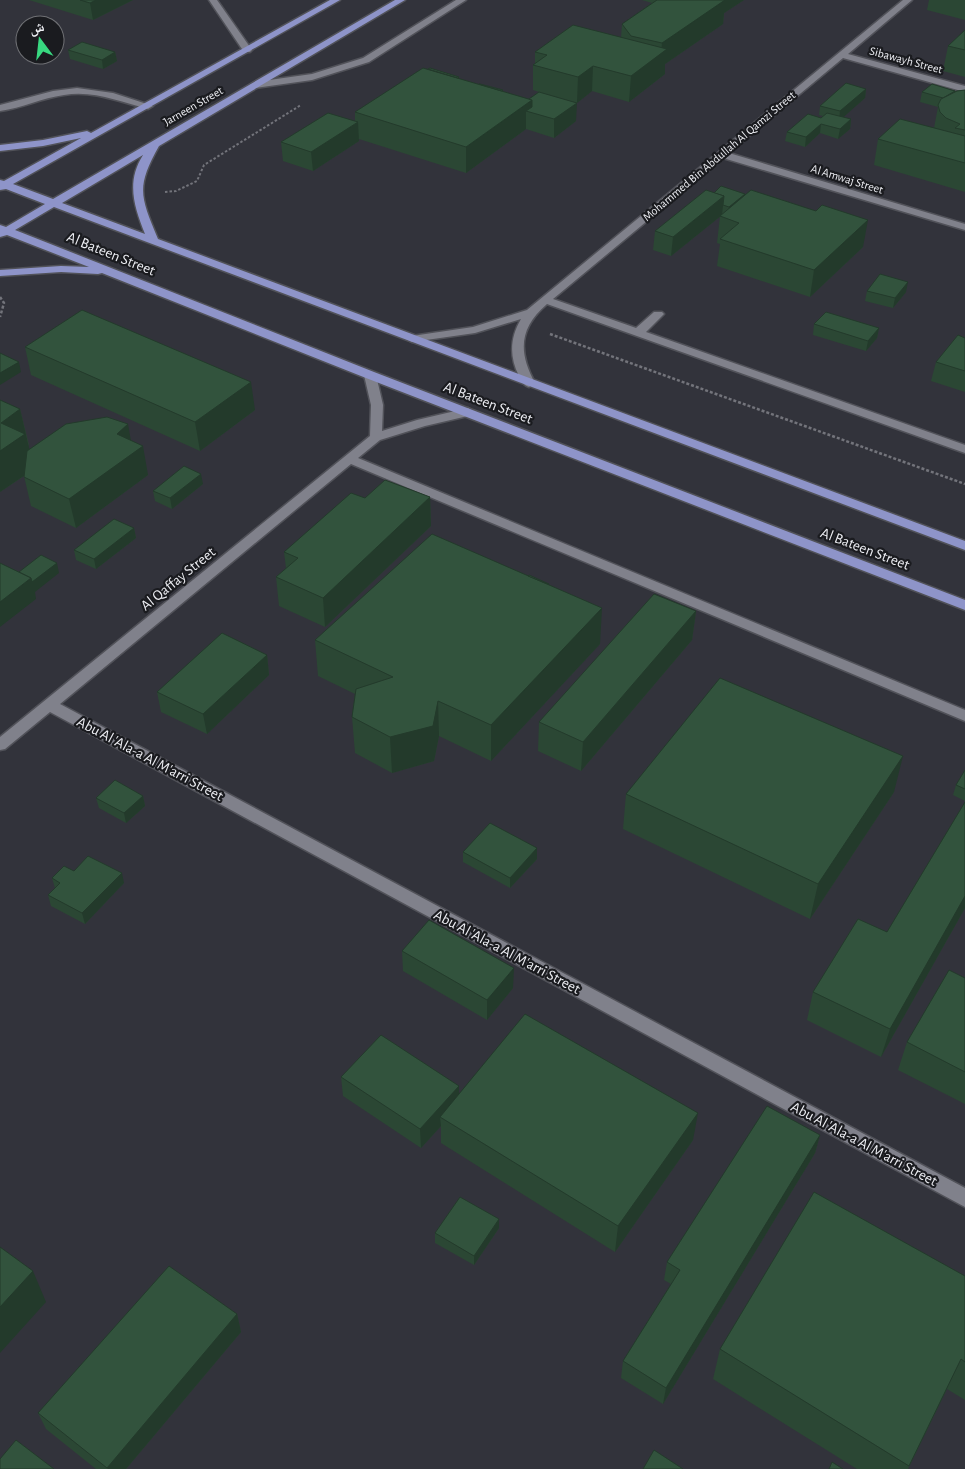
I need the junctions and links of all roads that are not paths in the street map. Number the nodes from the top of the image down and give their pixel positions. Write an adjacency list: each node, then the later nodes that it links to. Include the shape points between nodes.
1 (213, 0): 6 (street)
2 (336, 0): 6 (main road, Jarneen Street)
3 (401, 0): 8 (main road, Jarneen Street)
4 (462, 0): 8 (street, via 353,66 307,79)
5 (908, 0): 7 (street, Mohammed Bin Abdullah Al Qamzi Street)
6 (247, 50): 10 (main road, Jarneen Street)
7 (841, 55): 9 (street, Sibawayh Street); 15 (street, Mohammed Bin Abdullah Al Qamzi Street)
8 (255, 85): 13 (main road, Jarneen Street)
9 (965, 89)
10 (148, 106): 11 (street, via 99,92 76,90); 12 (main road, Jarneen Street)
11 (0, 108)
12 (105, 130): 14 (main road); 16 (main road, Jarneen Street)
13 (155, 144): 17 (main road, Jarneen Street); 20 (main road, via 141,168 136,194)
14 (0, 148)
15 (721, 154): 18 (street, Al Amwaj Street); 23 (street, Mohammed Bin Abdullah Al Qamzi Street)
16 (2, 185): 17 (main road, Al Bateen Street)
17 (54, 204): 19 (main road, Jarneen Street); 20 (main road, Al Bateen Street)
18 (965, 227)
19 (2, 231): 22 (main road, Al Bateen Street)
20 (154, 242): 27 (main road, Al Bateen Street)
21 (0, 272): 22 (main road, via 61,269)
22 (115, 273): 28 (main road, Al Bateen Street)
23 (545, 300): 24 (street, Mohammed Bin Abdullah Al Qamzi Street); 26 (street)
24 (531, 312): 27 (street, Mohammed Bin Abdullah Al Qamzi Street, via 475,330); 29 (street, Mohammed Bin Abdullah Al Qamzi Street, via 518,338 517,353 520,368)
25 (658, 314): 26 (street)
26 (638, 333): 32 (street)
27 (412, 339): 29 (main road, Al Bateen Street)
28 (370, 375): 30 (main road, Al Bateen Street); 31 (street, via 377,405)
29 (529, 383): 34 (main road, Al Bateen Street)
30 (468, 412): 31 (street, Al Qaffay Street); 35 (main road, Al Bateen Street)
31 (376, 437): 33 (street, Al Qaffay Street)
32 (965, 448)
33 (349, 459): 36 (street, Al Qaffay Street); 37 (street)
34 (965, 546)
35 (965, 606)
36 (49, 705): 38 (street, Al Qaffay Street); 39 (street, Abu Al 'Ala-a Al M'arri Street)
37 (965, 716)
38 (0, 745)
39 (965, 1198)

